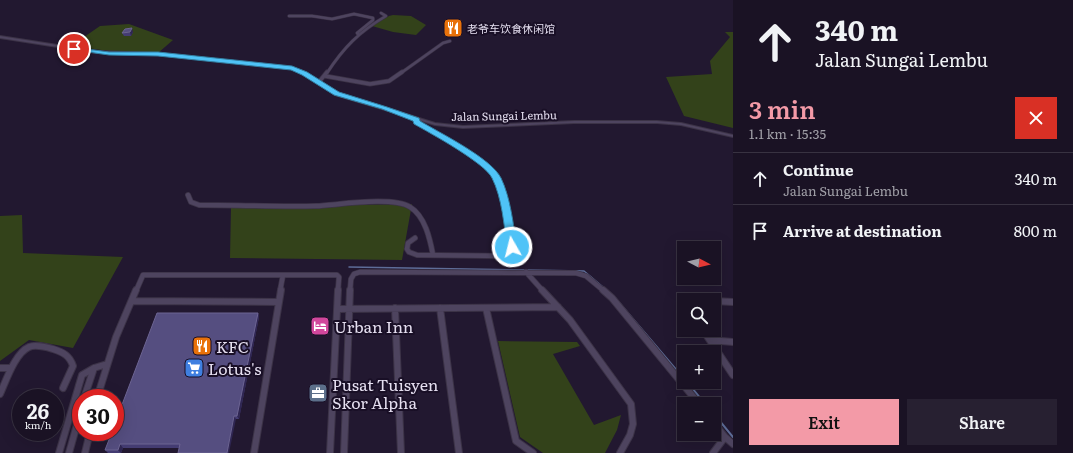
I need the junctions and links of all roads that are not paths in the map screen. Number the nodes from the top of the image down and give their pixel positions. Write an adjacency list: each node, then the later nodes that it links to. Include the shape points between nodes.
1 (381, 13): 3 (street, via 386,16)
2 (289, 16): 3 (street, via 332,19 354,14 374,19)
3 (358, 34): 6 (street)
4 (0, 37): 7 (main road, Jalan Sungai Lembu, via 103,53 158,54 286,67)
5 (450, 41): 6 (street, via 443,43 389,81 370,84)
6 (325, 76): 7 (street)
7 (319, 82): 8 (main road, Jalan Sungai Lembu, via 344,97)
8 (416, 120): 9 (main road, Jalan Sungai Lembu, via 463,127 574,122 657,122 688,125); 12 (street, via 482,163 493,173 507,211 511,235 512,251 506,256)
9 (733, 136)
10 (188, 195): 12 (street, via 194,204 205,206 401,203 411,207 421,219 428,231)
11 (415, 238): 12 (street, via 408,243 409,252)
12 (433, 255)
13 (526, 272): 19 (street); 24 (street, via 360,272 354,274 351,279); 37 (street, via 576,273 586,276 620,306)
14 (283, 275): 15 (street, via 143,275); 17 (street); 23 (street, via 337,275)
15 (132, 301): 17 (street); 28 (street)
16 (721, 301): 18 (street)
17 (278, 302): 46 (street)
18 (733, 302)
19 (558, 307): 22 (street); 52 (street, via 631,404 634,415 633,432)
20 (395, 308): 21 (street); 24 (street); 49 (street)
21 (440, 308): 22 (street); 50 (street)
22 (486, 308): 51 (street, via 516,441)
23 (338, 309): 24 (street); 47 (street)
24 (349, 309): 48 (street)
25 (708, 337): 26 (street)
26 (710, 340): 27 (street); 32 (street)
27 (733, 342)
28 (107, 364): 31 (street); 35 (street)
29 (0, 368): 30 (street)
30 (11, 368): 33 (street, via 23,350 29,347 58,350 72,360 73,366); 36 (street)
31 (94, 368): 34 (street); 43 (street, via 82,376)
32 (733, 375)
33 (63, 388)
34 (87, 389)
35 (100, 389)
36 (0, 394)
37 (693, 397)
38 (721, 432): 39 (street)
39 (725, 437): 42 (street); 53 (street)
40 (72, 441): 44 (street)
41 (88, 441): 45 (street)
42 (733, 444)
43 (59, 453)
44 (69, 453)
45 (85, 453)
46 (254, 453)
47 (330, 453)
48 (344, 453)
49 (401, 453)
50 (459, 453)
51 (533, 453)
52 (620, 453)
53 (713, 453)

